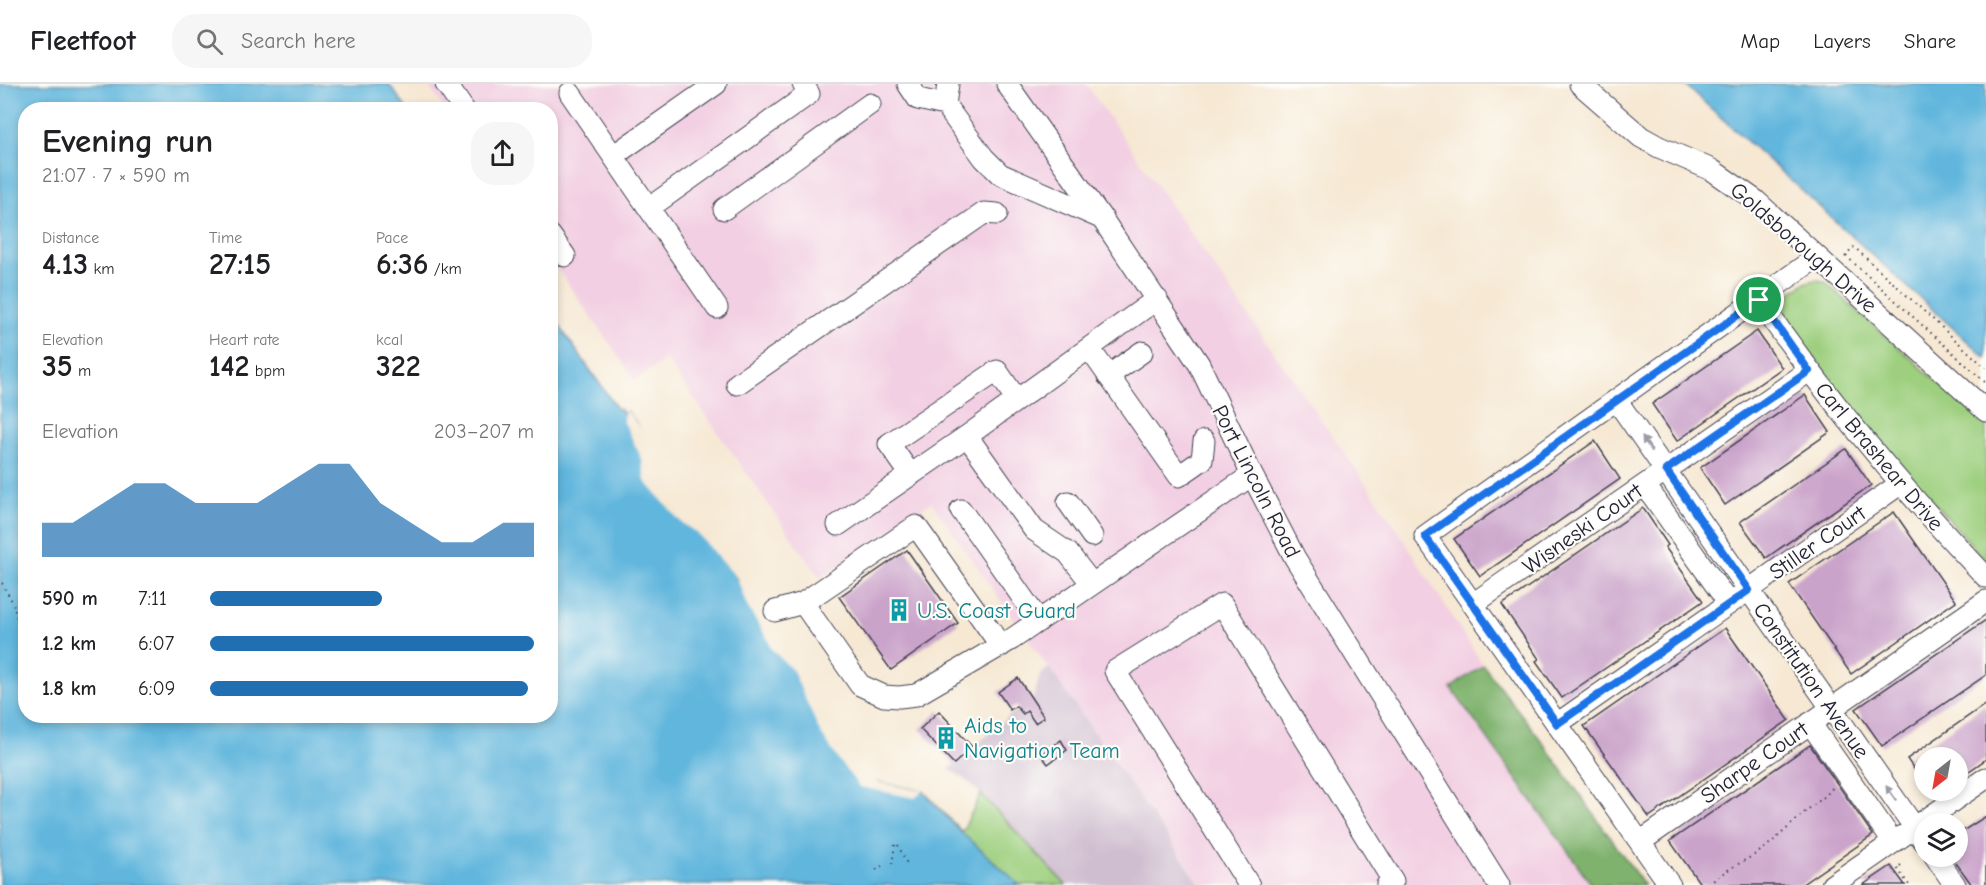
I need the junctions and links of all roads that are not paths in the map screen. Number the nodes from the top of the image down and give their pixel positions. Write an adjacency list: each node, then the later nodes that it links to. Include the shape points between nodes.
1 (446, 84): 9 (street)
2 (716, 84): 12 (street)
3 (803, 84): 13 (street, via 809,94)
4 (908, 84): 11 (street, via 918,99)
5 (948, 84): 11 (street)
6 (1007, 84): 16 (street, Port Lincoln Road)
7 (1580, 84): 19 (street, Goldsborough Drive, via 1641,137 1734,183)
8 (572, 87): 12 (street)
9 (458, 102)
10 (870, 104): 14 (street)
11 (945, 105): 16 (street, via 1000,174)
12 (613, 156): 13 (street)
13 (649, 208): 22 (street)
14 (724, 209)
15 (997, 214): 27 (street, via 984,213)
16 (1103, 220): 20 (street, Port Lincoln Road)
17 (558, 246): 18 (street)
18 (565, 256)
19 (1817, 257): 21 (street); 30 (street, Goldsborough Drive)
20 (1157, 299): 23 (street); 35 (street, Port Lincoln Road, via 1199,364)
21 (1759, 300): 25 (street, Carl Brashear Drive); 29 (street)
22 (717, 308)
23 (1089, 348): 26 (street); 28 (street)
24 (1142, 352): 26 (street)
25 (1809, 371): 33 (street, Wisneski Court); 36 (street, Carl Brashear Drive)
26 (1108, 376): 32 (street, via 1179,476 1202,460)
27 (737, 384)
28 (1017, 400): 31 (street); 34 (street, via 997,371 889,444)
29 (1617, 401): 33 (street, Constitution Avenue, one-way to 29); 47 (street, via 1425,536)
30 (1986, 411)
31 (968, 436): 34 (street); 43 (street, via 1034,530 1068,553)
32 (1204, 441)
33 (1666, 470): 37 (street, Wisneski Court); 44 (street, Constitution Avenue)
34 (911, 475): 40 (street)
35 (1252, 476): 43 (street); 64 (street, Port Lincoln Road, via 1295,558)
36 (1900, 484): 42 (street, Carl Brashear Drive); 44 (street, Stiller Court)
37 (1645, 485): 47 (street, Wisneski Court); 48 (street)
38 (1068, 502): 41 (street)
39 (961, 510): 50 (street)
40 (838, 525)
41 (1092, 536)
42 (1986, 578)
43 (1092, 584): 50 (street)
44 (1749, 590): 48 (street, Stiller Court); 52 (street, Constitution Avenue)
45 (1986, 601): 52 (street, Sharpe Court)
46 (803, 603): 49 (street); 51 (street, via 860,686 884,696 916,695); 51 (street, via 916,526)
47 (1473, 604): 54 (street)
48 (1729, 604): 54 (street, Stiller Court)
49 (776, 611)
50 (1039, 621): 51 (street)
51 (1007, 643)
52 (1832, 708): 53 (street, Sharpe Court); 57 (street, Constitution Avenue, one-way to 52)
53 (1810, 723): 59 (street, Sharpe Court); 60 (street)
54 (1557, 724): 59 (street)
55 (1986, 778): 56 (street)
56 (1945, 813)
57 (1914, 825)
58 (1914, 836): 60 (street)
59 (1640, 842): 65 (street)
60 (1893, 842): 66 (street)
61 (1943, 867): 67 (street)
62 (1250, 885): 63 (street, via 1115,670 1222,604 1393,881)
63 (1387, 885)
64 (1499, 885)
65 (1670, 885)
66 (1832, 885)
67 (1955, 885)

